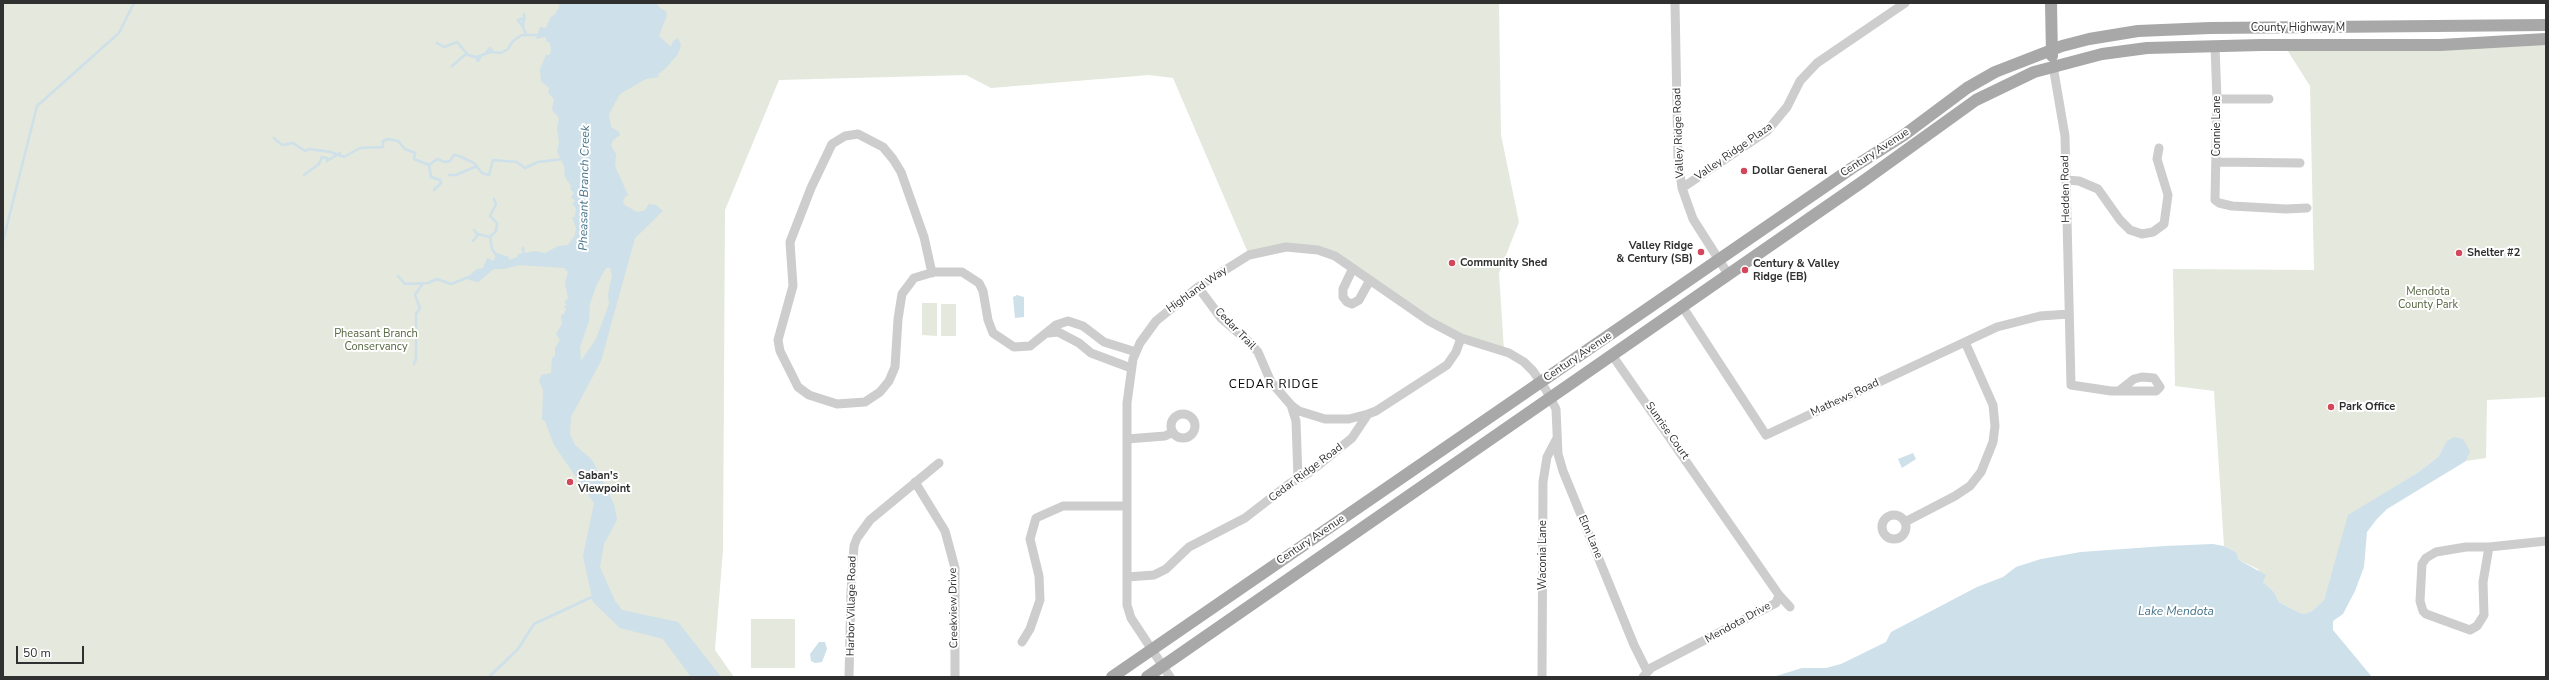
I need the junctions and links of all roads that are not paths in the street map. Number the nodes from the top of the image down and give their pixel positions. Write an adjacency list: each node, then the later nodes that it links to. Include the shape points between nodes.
1 (1675, 3): 15 (street, Valley Ridge Road, via 1678,159)
2 (1905, 3): 15 (street, Valley Ridge Plaza, via 1817,63 1800,81 1787,107 1767,131)
3 (2051, 3): 7 (main road)
4 (2546, 26): 7 (main road, County Highway M, via 2167,30 2095,38)
5 (2546, 39): 6 (main road, County Highway M, via 2440,45)
6 (2215, 46): 8 (main road, County Highway M, via 2130,49); 9 (street, Connie Lane)
7 (2051, 49): 8 (main road); 17 (main road, Century Avenue, via 1995,72 1967,88 1904,135)
8 (2053, 66): 14 (street, Hedden Road, via 2064,118); 20 (main road, Century Avenue, via 2034,72 1976,100)
9 (2217, 99): 10 (street); 12 (street, Connie Lane)
10 (2270, 99)
11 (2159, 148): 14 (street, via 2157,159 2168,195 2164,224 2153,232 2142,234 2130,230 2098,189 2078,181)
12 (2217, 162): 13 (street); 16 (street, Connie Lane, via 2215,200 2219,203 2286,209)
13 (2300, 163)
14 (2066, 180): 24 (street, Hedden Road)
15 (1682, 188): 17 (street, Valley Ridge Road, via 1693,220)
16 (2307, 208)
17 (1719, 261): 20 (street, Valley Ridge Road); 31 (main road, Century Avenue)
18 (1353, 268): 21 (street, Highland Way); 21 (street, via 1343,289 1343,297 1347,302 1352,304 1360,300); 22 (street, Highland Way, via 1318,250 1303,247 1275,248 1249,255)
19 (932, 273): 19 (street, via 924,236 901,172 883,147 862,135 853,134 840,139 830,147 793,234 790,249 793,286 778,340 783,358 798,387 809,395 836,404 865,402 880,392 889,381 896,364 902,294 914,278); 25 (street, via 962,272 979,283 992,333 1001,341 1014,347 1030,346)
20 (1728, 274): 23 (main road, Century Avenue)
21 (1370, 280): 26 (street, Highland Way, via 1430,321)
22 (1198, 287): 28 (street, Highland Way, via 1156,321); 34 (street, Cedar Trail, via 1221,318 1254,347 1271,382)
23 (1682, 306): 27 (street, Mathews Road, via 1766,435); 29 (main road, Century Avenue)
24 (2069, 314): 27 (street, Mathews Road, via 2016,320); 32 (street, Hedden Road, via 2071,385)
25 (1049, 333): 28 (street, via 1061,322 1068,321 1083,326 1104,342); 30 (street, via 1058,332 1091,353)
26 (1462, 338): 31 (street, Highland Way, via 1516,356); 35 (street, Cedar Ridge Road, via 1447,364)
27 (1966, 342): 44 (street, via 1992,405 1995,426 1993,442 1981,472 1970,486)
28 (1136, 352): 30 (street, Highland Way)
29 (1612, 355): 33 (main road, Century Avenue); 43 (street, Sunrise Court)
30 (1131, 368): 38 (street, Highland Way)
31 (1541, 382): 33 (street, Highland Way); 51 (main road, Century Avenue)
32 (2120, 390)
33 (1550, 398): 37 (street, Elm Lane, via 1556,411); 52 (main road, Century Avenue)
34 (1292, 405): 35 (street, Cedar Trail, via 1325,419 1349,419); 40 (street, via 1296,421)
35 (1368, 414): 40 (street, Cedar Ridge Road, via 1352,438 1310,472)
36 (1172, 432): 38 (street, via 1165,436)
37 (1558, 436): 53 (street, Elm Lane, via 1558,454 1564,471); 59 (street, Waconia Lane, via 1547,457 1542,482)
38 (1127, 439): 42 (street, Highland Way)
39 (939, 463): 41 (street)
40 (1298, 478): 47 (street, Cedar Ridge Road, via 1245,518 1189,547 1166,569 1154,575)
41 (915, 482): 54 (street, Harbor Village Road, via 870,520 854,546); 55 (street, Creekview Drive, via 945,531 955,568)
42 (1127, 506): 47 (street, Highland Way); 50 (street, via 1063,506 1036,518 1030,539 1039,576 1040,600 1030,629)
43 (1720, 508): 48 (street, Mendota Drive)
44 (1905, 522)
45 (2546, 541): 46 (street)
46 (2489, 547): 46 (street, via 2454,548 2436,552 2426,558 2422,564 2420,596 2423,611 2465,630 2477,626 2485,608 2483,582)
47 (1127, 577): 51 (street, Highland Way, via 1129,611)
48 (1779, 595): 49 (street); 53 (street, Mendota Drive, via 1776,603)
49 (1790, 608)
50 (1022, 642)
51 (1153, 648): 52 (street, Highland Way); 56 (main road, Century Avenue)
52 (1164, 666): 57 (main road, Century Avenue); 58 (street, Highland Way)
53 (1645, 674)
54 (850, 677)
55 (955, 677)
56 (1112, 677)
57 (1147, 677)
58 (1170, 677)
59 (1542, 677)

